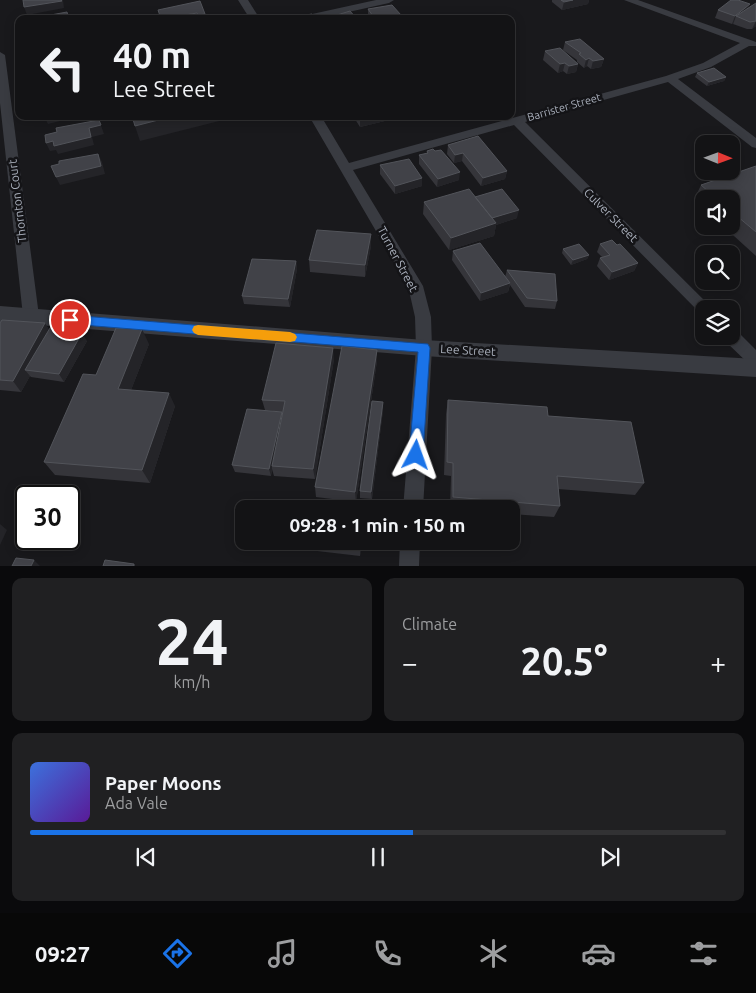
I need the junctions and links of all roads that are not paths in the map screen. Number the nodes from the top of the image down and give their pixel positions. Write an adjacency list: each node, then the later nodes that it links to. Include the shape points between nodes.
1 (243, 0): 4 (street)
2 (389, 0): 5 (street)
3 (629, 0): 6 (street)
4 (252, 15)
5 (321, 15)
6 (752, 44): 8 (street, Barrister Street, via 707,66)
7 (0, 55): 15 (street, Thornton Court)
8 (670, 78): 10 (street, Barrister Street); 11 (street)
9 (317, 120): 12 (street, Turner Street)
10 (517, 121): 12 (street, Barrister Street); 13 (street, Culver Street)
11 (756, 144)
12 (347, 168): 17 (street, Turner Street, via 415,286 423,317)
13 (695, 300)
14 (0, 314): 15 (street, Lee Street)
15 (31, 316): 17 (street, Lee Street)
16 (740, 345): 18 (street)
17 (424, 348): 19 (street, Lee Street); 20 (street, Turner Street)
18 (756, 360)
19 (756, 368)
20 (414, 500)
21 (409, 550): 22 (street)
22 (408, 566)

